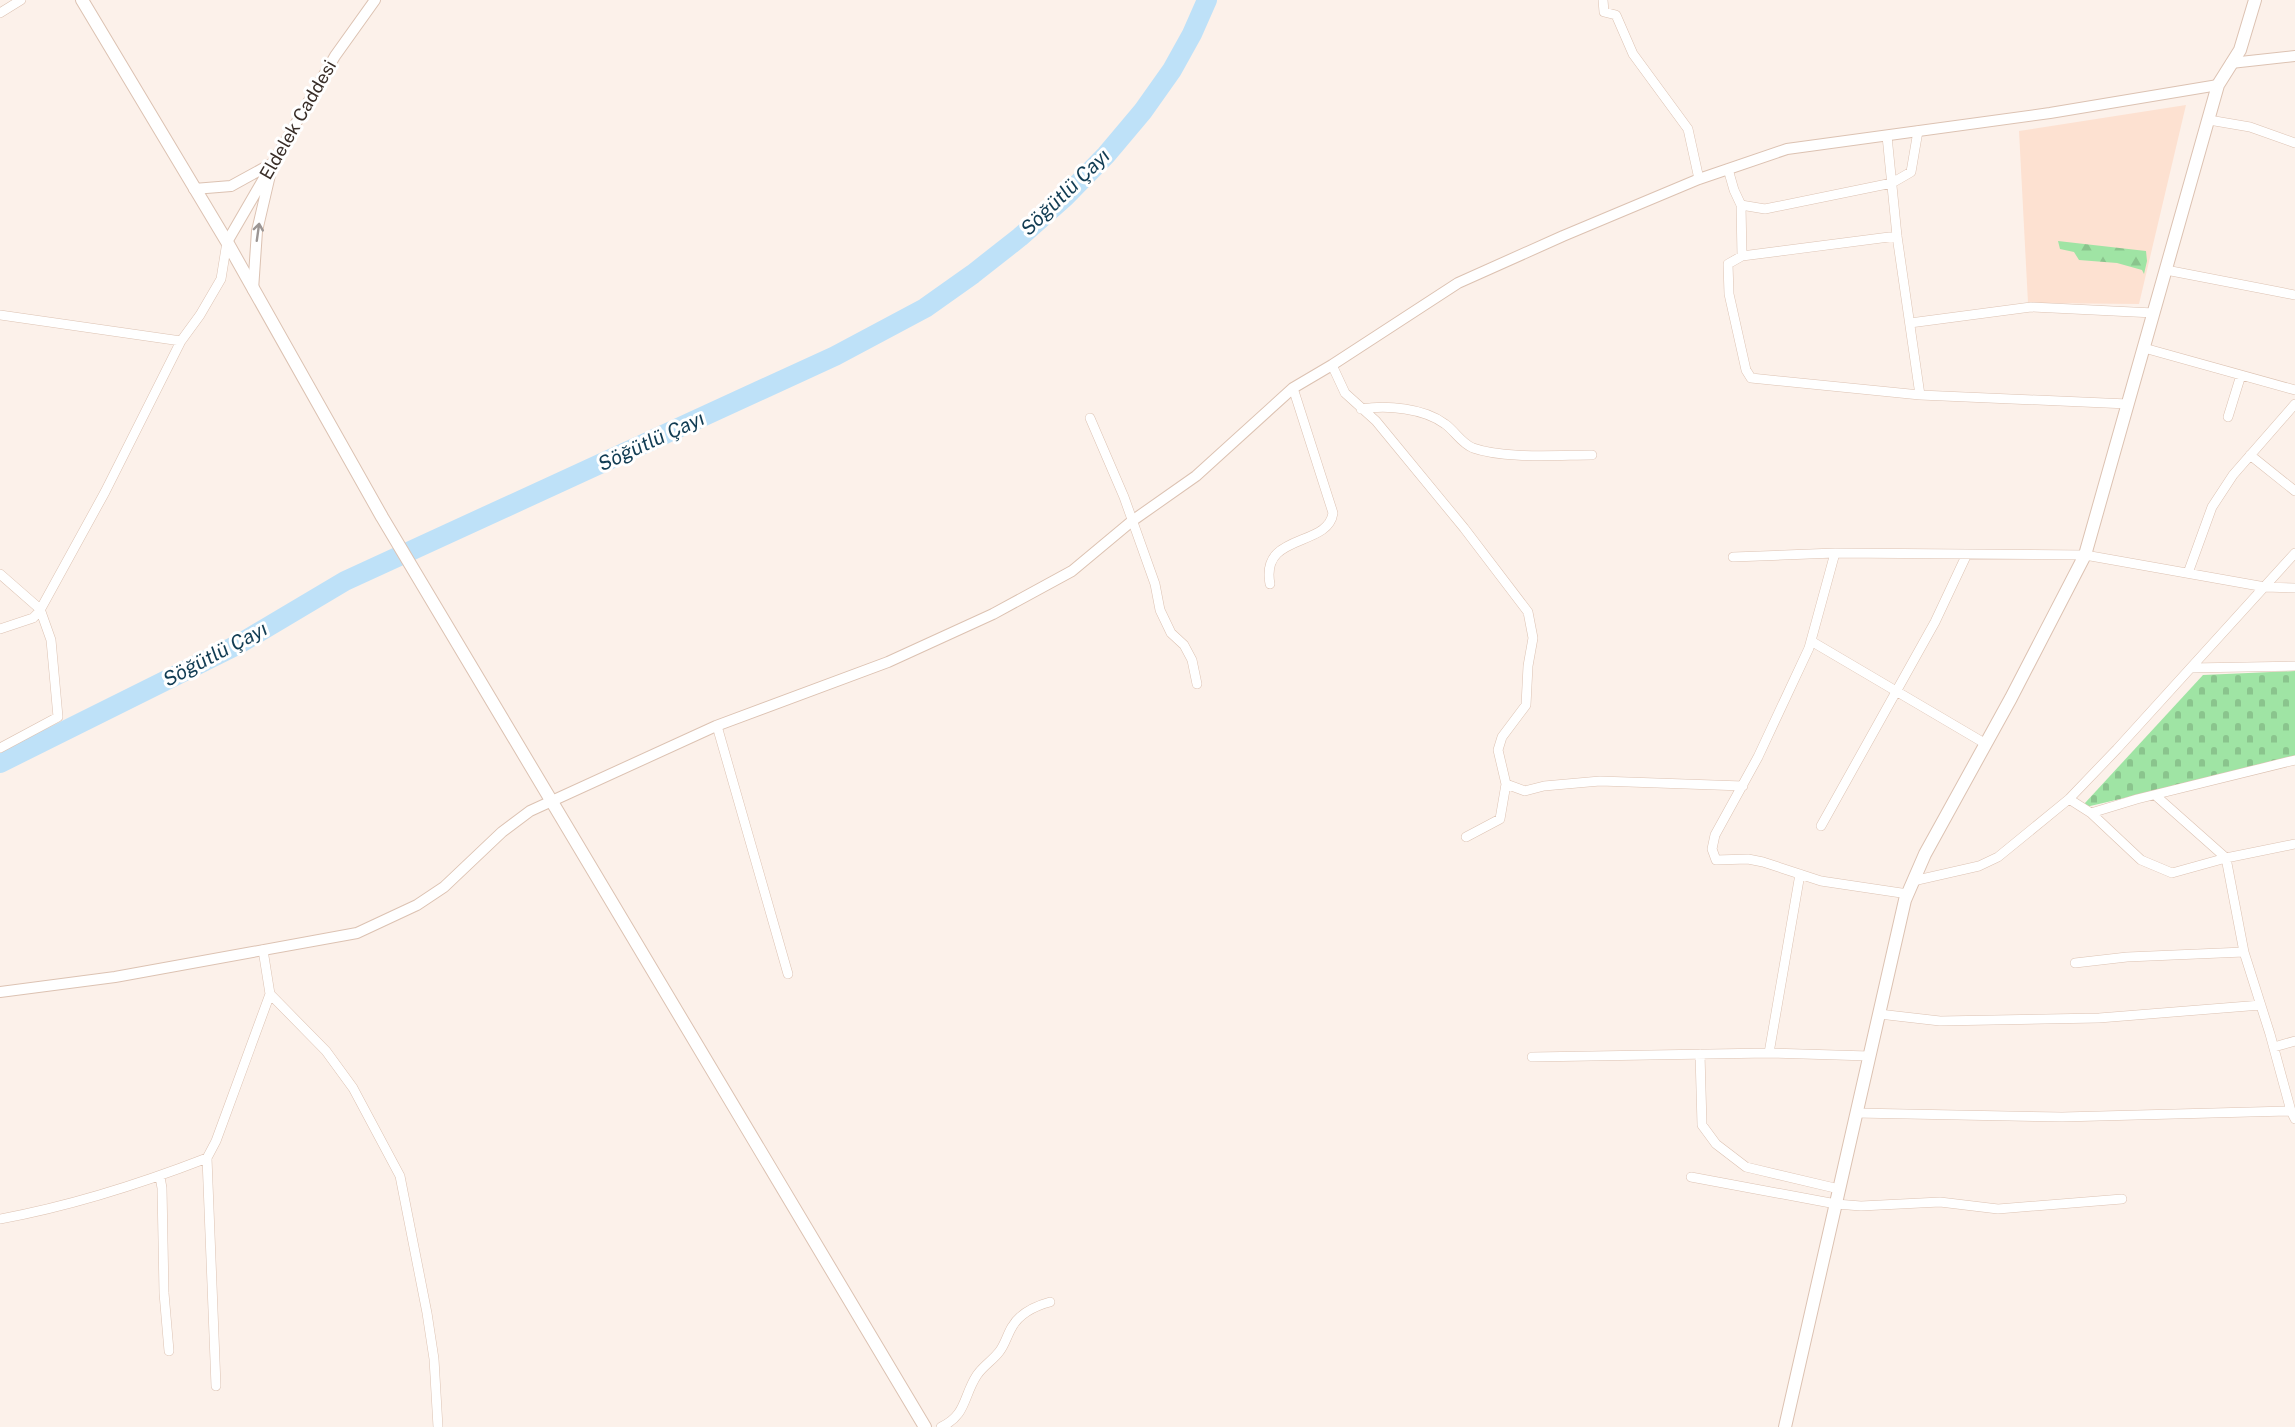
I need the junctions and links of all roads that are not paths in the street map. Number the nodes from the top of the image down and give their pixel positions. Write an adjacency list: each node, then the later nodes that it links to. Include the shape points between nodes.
1 (21, 0): 6 (street)
2 (82, 0): 18 (main road)
3 (375, 0): 14 (street, Eldelek Caddesi, via 335,56)
4 (1603, 0): 16 (street, via 1604,12 1616,15 1633,54 1688,129)
5 (2255, 0): 8 (main road, via 2240,50)
6 (0, 13)
7 (2295, 56): 8 (street)
8 (2231, 63): 9 (main road)
9 (2218, 85): 10 (main road); 11 (street)
10 (2209, 120): 13 (street, via 2250,127); 23 (main road)
11 (1918, 131): 12 (street); 17 (street, via 1911,172)
12 (1887, 136): 15 (street, via 1787,149); 17 (street)
13 (2295, 143)
14 (273, 162): 18 (street, via 231,186); 21 (street, Eldelek Caddesi); 24 (street, one-way to 14, via 257,231)
15 (1728, 168): 16 (street); 19 (street)
16 (1699, 178): 31 (street, via 1458,284)
17 (1892, 183): 19 (street, via 1765,209); 20 (street)
18 (194, 189): 21 (main road)
19 (1741, 205): 22 (street)
20 (1897, 236): 22 (street); 28 (street)
21 (227, 242): 24 (main road); 29 (street, via 221,279)
22 (1742, 256): 35 (street, via 1728,264 1730,294 1751,378)
23 (2166, 270): 25 (street); 26 (main road)
24 (254, 290): 70 (main road, via 382,517)
25 (2295, 295)
26 (2154, 313): 28 (street, via 2031,307); 30 (main road)
27 (0, 315): 29 (street)
28 (1910, 323): 35 (street)
29 (181, 342): 55 (street)
30 (2144, 348): 32 (street); 36 (main road)
31 (1332, 365): 33 (street); 38 (street, via 1345,393)
32 (2241, 375): 34 (street); 39 (street)
33 (1293, 388): 44 (street, via 1196,476); 52 (street, via 1333,513 1327,527 1279,551 1270,568)
34 (2295, 390)
35 (1920, 395): 36 (street)
36 (2128, 404): 48 (main road)
37 (2295, 404): 41 (street)
38 (1361, 409): 42 (street, via 1377,406 1435,418 1472,448 1500,454); 66 (street, via 1376,421 1528,612 1533,638 1526,705 1502,737 1498,750)
39 (2228, 417)
40 (1090, 418): 44 (street)
41 (2250, 454): 43 (street); 50 (street, via 2212,507)
42 (1592, 455)
43 (2295, 491)
44 (1132, 521): 60 (street, via 1155,584 1160,610 1171,633 1192,660); 62 (street, via 1072,571 993,614 888,662)
45 (1835, 553): 47 (street); 49 (street); 57 (street)
46 (2295, 553): 53 (street)
47 (1967, 554): 48 (street); 61 (street)
48 (2085, 555): 50 (street); 63 (main road)
49 (1733, 557)
50 (2188, 573): 53 (street)
51 (0, 574): 55 (street)
52 (1270, 584)
53 (2265, 587): 54 (street); 59 (street)
54 (2295, 588)
55 (40, 609): 56 (street, via 33,618); 64 (street, via 51,640 58,717)
56 (0, 628)
57 (1811, 641): 61 (street); 67 (street)
58 (2295, 666): 59 (street)
59 (2191, 668): 69 (street)
60 (1197, 684)
61 (1896, 691): 63 (street); 72 (street)
62 (717, 726): 70 (street); 82 (street)
63 (1986, 744): 77 (main road)
64 (0, 748)
65 (2295, 760): 68 (street)
66 (1506, 784): 67 (street, via 1525,791 1600,781); 73 (street, via 1500,819)
67 (1743, 786): 76 (street, via 1715,835 1712,849 1716,860 1748,859)
68 (2156, 795): 71 (street); 75 (street)
69 (2068, 799): 71 (street); 77 (street, via 1998,857)
70 (553, 801): 79 (street, via 530,811 502,832 444,887 417,905 357,933); 106 (main road)
71 (2091, 813): 75 (street, via 2141,860 2172,873)
72 (1821, 826)
73 (1466, 837)
74 (2295, 844): 75 (street)
75 (2226, 858): 80 (street)
76 (1800, 874): 78 (street, via 1839,885); 89 (street)
77 (1913, 882): 78 (main road)
78 (1908, 894): 86 (main road)
79 (263, 950): 83 (street, via 115,977); 84 (street)
80 (2244, 952): 81 (street); 85 (street)
81 (2075, 963)
82 (788, 974)
83 (1, 992)
84 (270, 994): 95 (street); 105 (street, via 326,1051 400,1176 434,1359)
85 (2261, 1005): 86 (street, via 2087,1018 1940,1021); 88 (street)
86 (1879, 1014): 91 (main road)
87 (2295, 1041): 88 (street)
88 (2274, 1047): 94 (street)
89 (1770, 1053): 90 (street); 91 (street)
90 (1700, 1054): 92 (street); 98 (street, via 1702,1125 1716,1144 1746,1167)
91 (1869, 1056): 93 (main road)
92 (1532, 1057)
93 (1856, 1113): 94 (street, via 2062,1117); 98 (main road)
94 (2293, 1115)
95 (207, 1158): 96 (street); 104 (street)
96 (159, 1177): 101 (street, via 31,1214); 103 (street)
97 (1691, 1177): 100 (street)
98 (1839, 1190): 100 (main road)
99 (2122, 1199): 100 (street, via 1998,1209 1940,1203)
100 (1836, 1204): 108 (main road)
101 (0, 1219)
102 (1050, 1302): 107 (street, via 1019,1318 1000,1352 976,1376 961,1412)
103 (169, 1351)
104 (216, 1386)
105 (438, 1427)
106 (925, 1427)
107 (941, 1427)
108 (1785, 1427)

